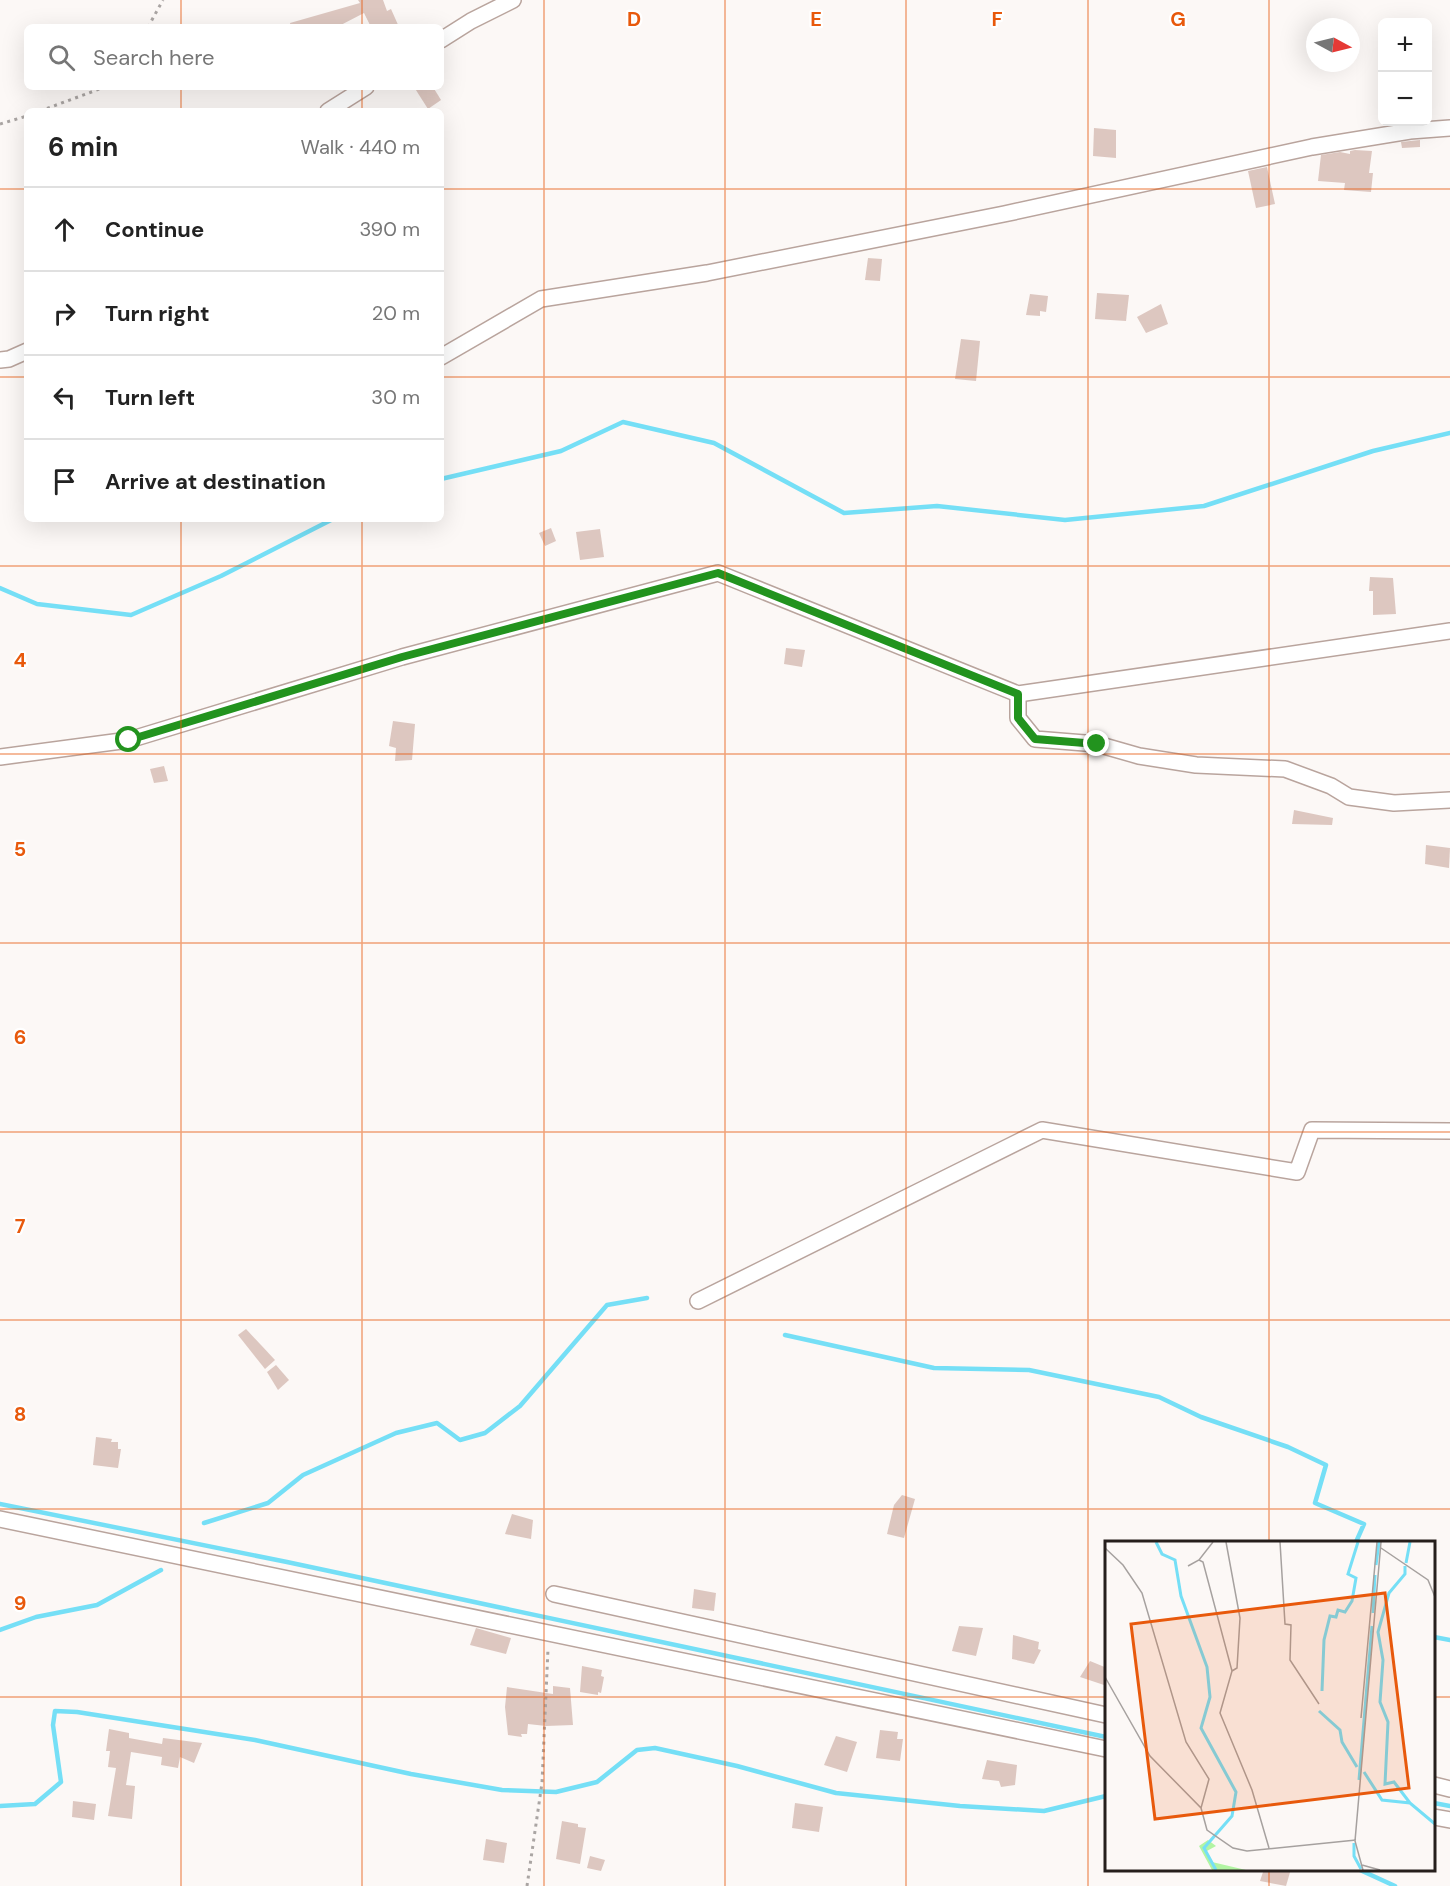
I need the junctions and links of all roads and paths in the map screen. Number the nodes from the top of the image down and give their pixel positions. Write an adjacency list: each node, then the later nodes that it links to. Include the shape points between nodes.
1 (163, 0): 3 (path)
2 (513, 0): 4 (street)
3 (150, 24)
4 (444, 38)
5 (97, 90): 7 (path)
6 (361, 90): 8 (street)
7 (48, 108)
8 (333, 108)
9 (24, 117): 10 (path)
10 (0, 124)
11 (1450, 128): 13 (street, via 1410,130 1312,147 707,273 541,298)
12 (24, 352): 14 (street)
13 (444, 355)
14 (0, 360)
15 (1450, 631): 16 (street)
16 (1018, 694): 17 (street, via 718,573 402,657 129,740); 18 (street, via 1018,718 1035,739 1097,744 1139,756 1196,765 1285,769 1349,797 1394,803)
17 (0, 757)
18 (1450, 800)
19 (1450, 1131): 20 (street, via 1312,1130 1298,1172 1042,1130)
20 (698, 1300)
21 (0, 1520): 23 (street)
22 (554, 1594): 24 (street)
23 (548, 1634): 25 (street); 30 (path, via 542,1783)
24 (1105, 1715)
25 (1105, 1749)
26 (1435, 1785): 27 (street)
27 (1450, 1789)
28 (1435, 1817): 29 (street)
29 (1450, 1820)
30 (527, 1886)

